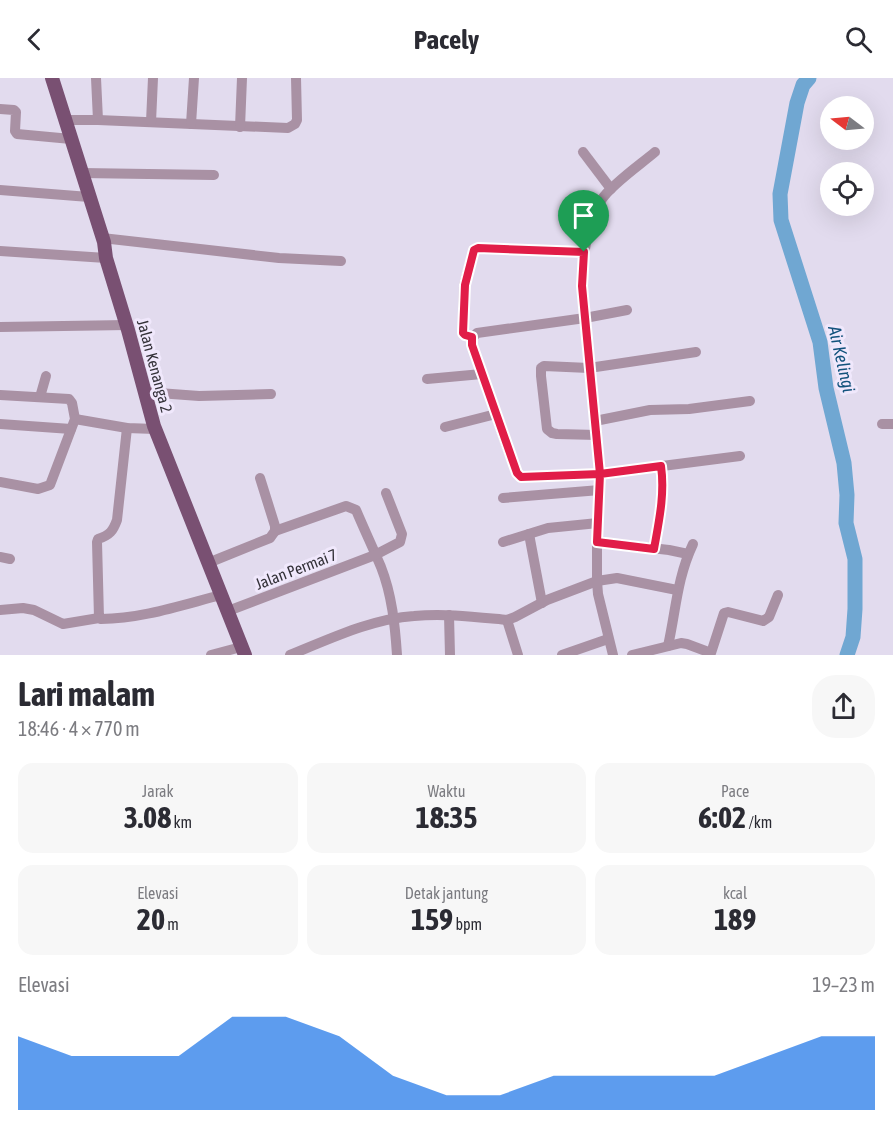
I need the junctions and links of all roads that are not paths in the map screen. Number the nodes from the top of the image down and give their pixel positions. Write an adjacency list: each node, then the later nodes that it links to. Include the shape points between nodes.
1 (52, 78): 8 (main road, Jalan Kenanga 2)
2 (96, 78): 9 (street)
3 (153, 78): 10 (street)
4 (194, 78): 11 (street)
5 (243, 78): 12 (street)
6 (296, 78): 12 (street, via 295,124 288,128)
7 (0, 109): 13 (street, via 16,112 17,134)
8 (65, 120): 9 (street); 13 (main road, Jalan Kenanga 2)
9 (98, 120): 10 (street)
10 (151, 122): 11 (street)
11 (191, 124): 12 (street)
12 (240, 127)
13 (71, 139): 16 (main road, Jalan Kenanga 2)
14 (583, 152): 18 (street)
15 (655, 152): 18 (street)
16 (82, 173): 17 (street); 20 (main road, Jalan Kenanga 2)
17 (214, 175)
18 (611, 189): 23 (street, via 597,208)
19 (0, 190): 20 (street)
20 (89, 197): 21 (main road, Jalan Kenanga 2)
21 (102, 238): 24 (main road, Jalan Kenanga 2); 25 (street)
22 (0, 251): 24 (street)
23 (584, 252): 27 (street); 30 (street, via 474,250 465,285 463,333)
24 (106, 258): 28 (main road, Jalan Kenanga 2)
25 (341, 261)
26 (627, 310): 27 (street)
27 (585, 318): 30 (street, via 477,333); 32 (street)
28 (127, 325): 29 (street); 36 (main road, Jalan Kenanga 2)
29 (0, 327)
30 (472, 337): 33 (street)
31 (696, 352): 32 (street)
32 (590, 368): 42 (street); 48 (street, via 544,366 540,370 547,429 557,434)
33 (482, 374): 35 (street); 41 (street)
34 (46, 376): 39 (street)
35 (427, 379)
36 (145, 392): 37 (street, via 199,396); 47 (main road, Jalan Kenanga 2)
37 (271, 394)
38 (0, 396): 39 (street)
39 (40, 397): 44 (street, via 69,399)
40 (750, 401): 42 (street, via 689,410 650,410)
41 (496, 414): 45 (street); 51 (street, via 521,477)
42 (595, 421): 48 (street)
43 (0, 423): 44 (street)
44 (73, 424): 46 (street); 53 (street, via 50,485 38,489)
45 (445, 427)
46 (128, 428): 47 (street); 73 (street, via 117,520 109,535 97,542)
47 (155, 429): 64 (main road, Jalan Kenanga 2)
48 (597, 435): 51 (street)
49 (740, 456): 50 (street)
50 (661, 466): 51 (street); 62 (street, via 662,501)
51 (600, 474): 54 (street)
52 (260, 478): 58 (street)
53 (0, 482)
54 (600, 490): 56 (street); 57 (street)
55 (386, 493): 63 (street, Jalan Permai 7, via 402,534 400,542)
56 (503, 498)
57 (598, 523): 59 (street); 61 (street)
58 (275, 531): 63 (street, via 346,506 356,510); 64 (street, via 270,538)
59 (529, 534): 60 (street); 69 (street)
60 (503, 542)
61 (597, 542): 62 (street); 65 (street)
62 (654, 549): 66 (street, via 690,549)
63 (375, 555): 71 (street, Jalan Permai 7); 74 (street)
64 (208, 562): 67 (main road, Jalan Kenanga 2)
65 (597, 581): 66 (street, via 617,578); 69 (street); 76 (street)
66 (677, 590): 77 (street)
67 (221, 595): 71 (main road, Jalan Kenanga 2); 73 (street, via 145,614)
68 (778, 595): 77 (street, via 766,620 724,613 711,653 687,644)
69 (542, 603): 75 (street)
70 (0, 610): 73 (street, via 34,610 63,624)
71 (228, 611): 78 (main road, Jalan Kenanga 2)
72 (449, 615): 74 (street); 75 (street); 82 (street)
73 (99, 618)
74 (394, 618): 80 (street); 81 (street)
75 (507, 620): 83 (street)
76 (608, 639): 84 (street); 85 (street)
77 (668, 646): 86 (street)
78 (243, 651): 79 (street)
79 (211, 655)
80 (290, 655)
81 (397, 655)
82 (450, 655)
83 (518, 655)
84 (562, 655)
85 (613, 655)
86 (637, 655)

